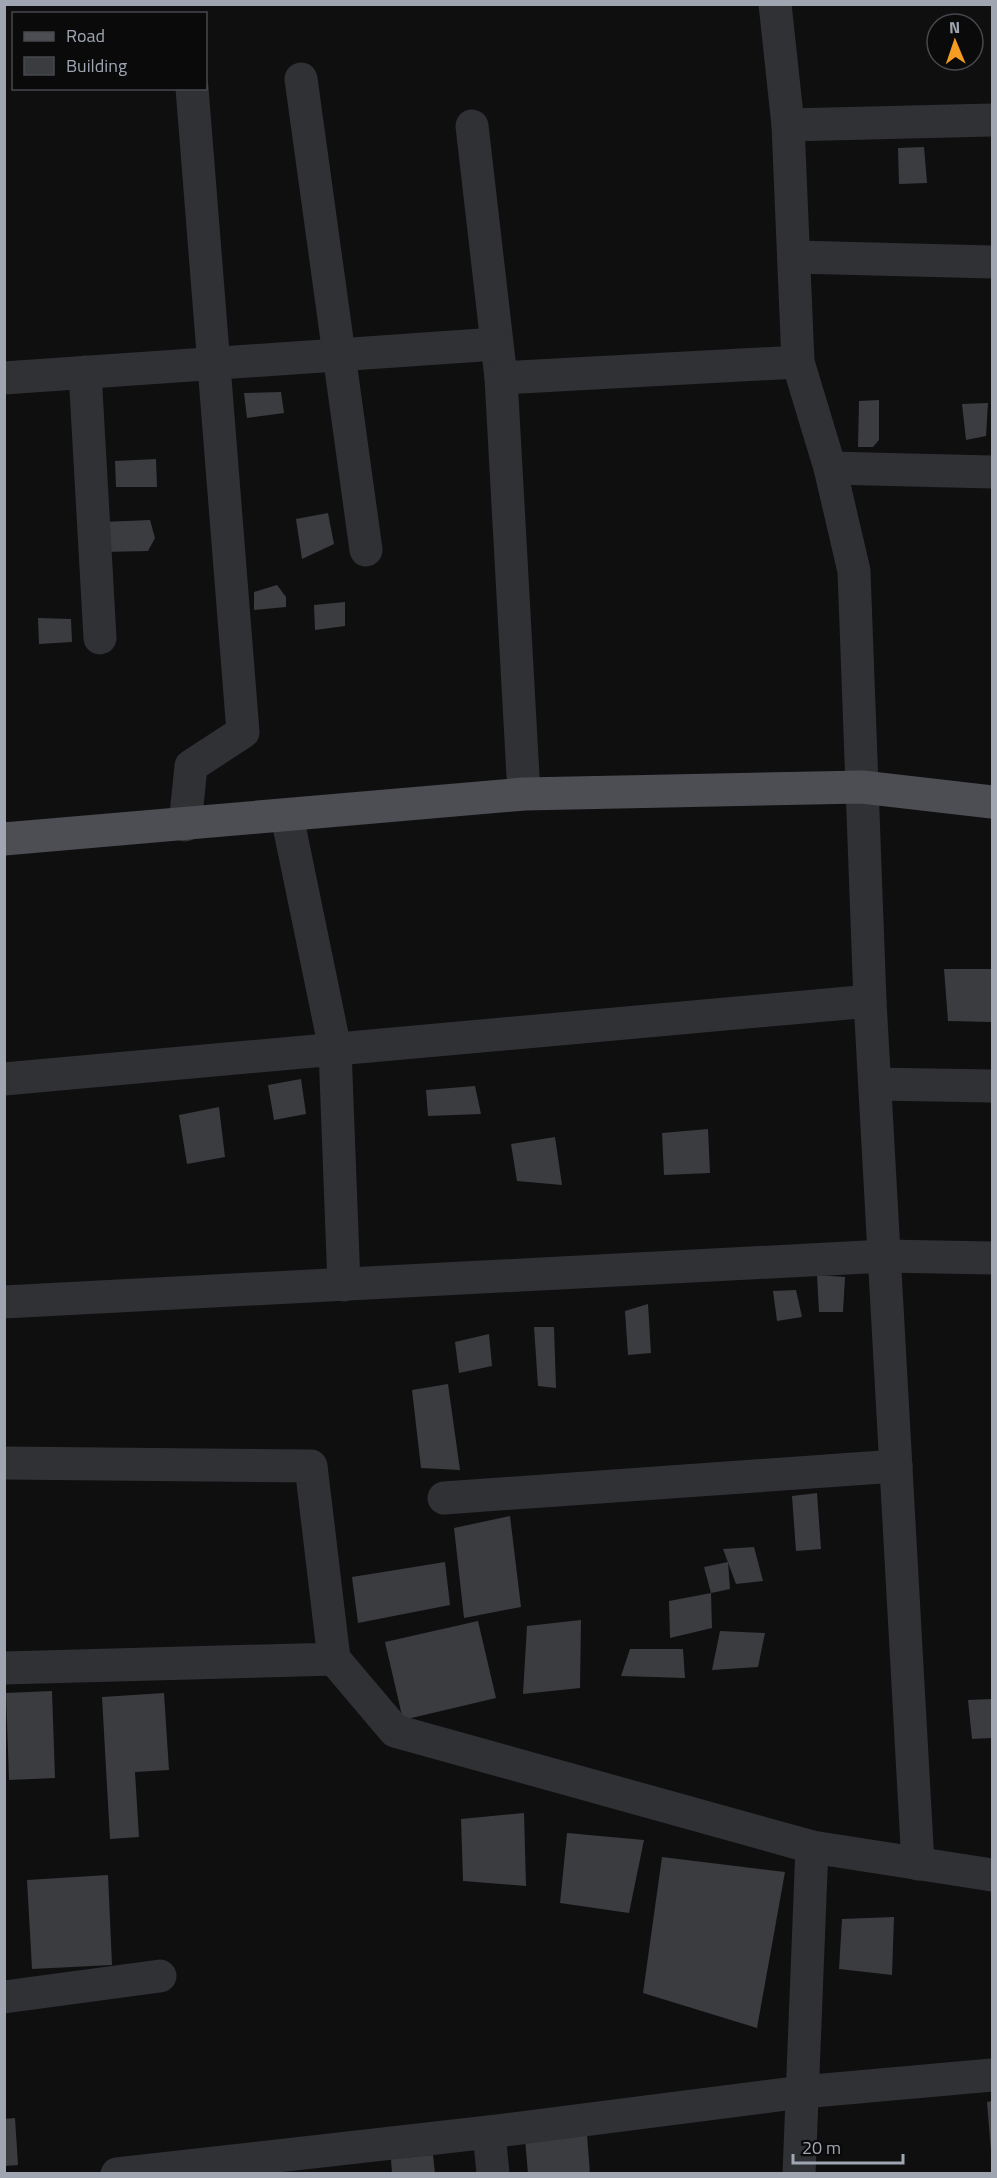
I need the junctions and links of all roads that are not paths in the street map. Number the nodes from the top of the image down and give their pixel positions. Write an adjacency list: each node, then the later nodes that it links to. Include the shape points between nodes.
1 (775, 4): 5 (street)
2 (301, 79): 10 (street)
3 (192, 90): 11 (street)
4 (993, 120): 5 (street)
5 (788, 125): 7 (street)
6 (472, 126): 9 (street)
7 (794, 257): 8 (street); 12 (street)
8 (993, 262)
9 (496, 344): 10 (street); 15 (street)
10 (339, 355): 11 (street); 18 (street)
11 (215, 363): 13 (street); 24 (street, via 243,732 191,766)
12 (798, 363): 15 (street); 16 (street)
13 (85, 372): 14 (street); 19 (street)
14 (4, 378)
15 (501, 378): 21 (street)
16 (830, 468): 17 (street); 20 (street, via 854,571)
17 (993, 472)
18 (366, 550)
19 (100, 638)
20 (862, 787): 21 (main road); 22 (main road); 26 (street)
21 (524, 794): 23 (main road)
22 (993, 802)
23 (287, 816): 24 (main road); 27 (street)
24 (185, 825): 25 (main road)
25 (4, 839)
26 (870, 1001): 27 (street); 29 (street)
27 (335, 1049): 28 (street); 33 (street)
28 (4, 1079)
29 (875, 1084): 30 (street); 31 (street)
30 (993, 1086)
31 (885, 1256): 32 (street); 33 (street); 36 (street)
32 (993, 1258)
33 (344, 1285): 34 (street)
34 (4, 1302)
35 (4, 1463): 38 (street, via 310,1466)
36 (896, 1466): 37 (street); 41 (street)
37 (444, 1498)
38 (334, 1659): 39 (street); 40 (street, via 395,1731)
39 (4, 1668)
40 (812, 1847): 41 (street); 46 (street)
41 (918, 1864): 42 (street)
42 (993, 1875)
43 (160, 1976): 44 (street)
44 (4, 1997)
45 (993, 2074): 46 (street)
46 (802, 2092): 47 (street); 51 (street)
47 (489, 2132): 48 (street); 50 (street)
48 (249, 2166): 49 (street)
49 (117, 2174)
50 (494, 2174)
51 (798, 2174)

